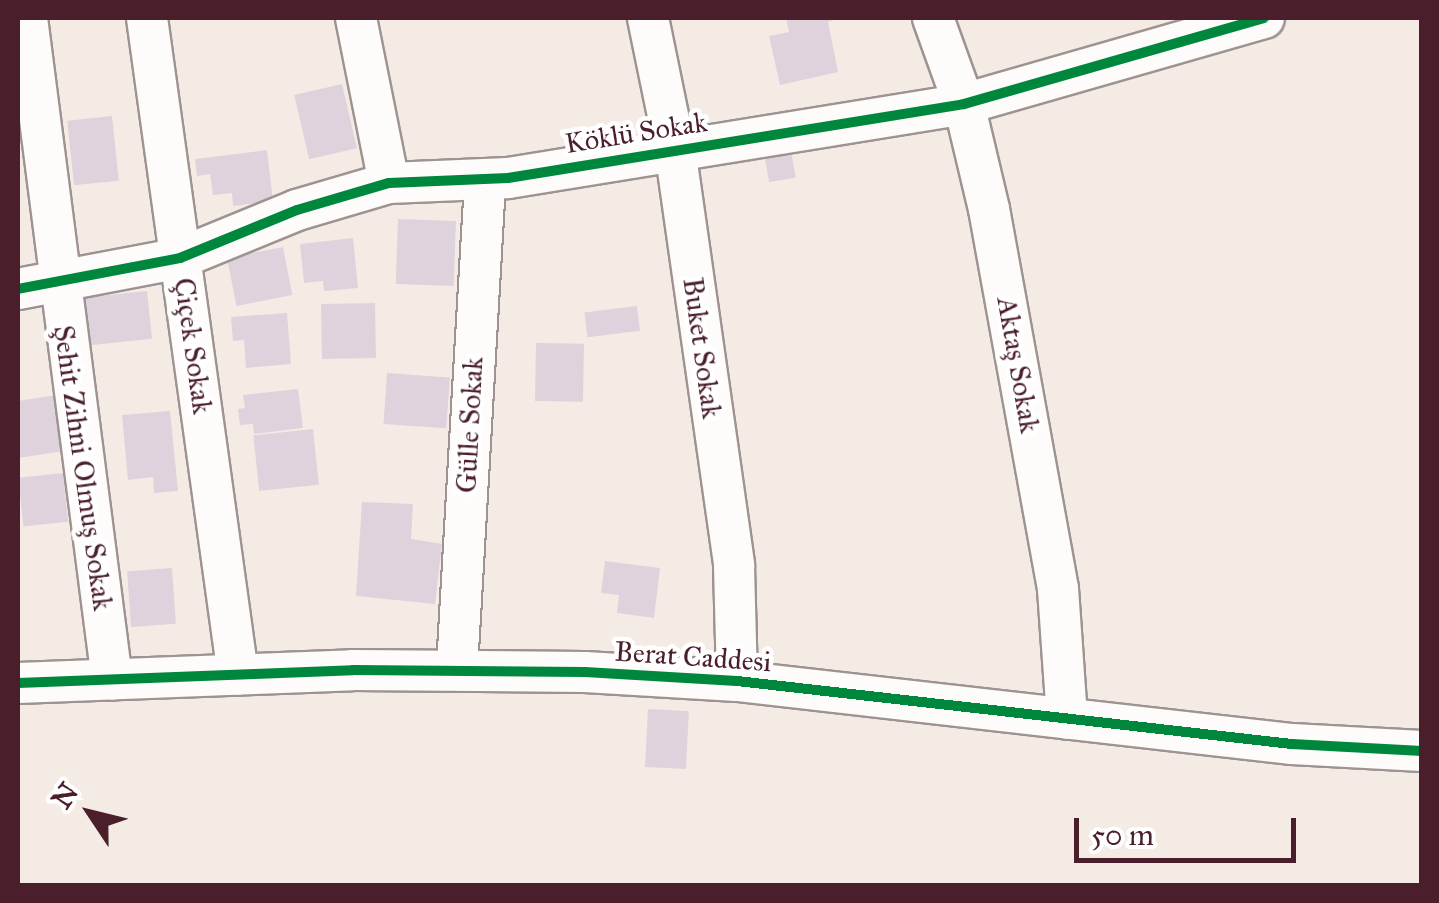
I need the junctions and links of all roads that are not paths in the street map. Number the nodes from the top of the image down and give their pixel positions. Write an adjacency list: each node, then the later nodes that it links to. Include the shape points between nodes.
1 (27, 18): 12 (street, Şehit Zihni Olmuş Sokak)
2 (147, 18): 11 (street, Çiçek Sokak)
3 (356, 18): 10 (street)
4 (648, 18): 8 (street, Buket Sokak)
5 (1264, 18): 7 (street, Köklü Sokak)
6 (941, 19): 7 (street, Aktaş Sokak)
7 (964, 104): 8 (street, Köklü Sokak); 19 (street, Aktaş Sokak, via 1058,589)
8 (674, 149): 9 (street, Köklü Sokak); 17 (street, Buket Sokak, via 734,566)
9 (484, 181): 10 (street, Köklü Sokak); 14 (street, Gülle Sokak)
10 (389, 184): 11 (street, Köklü Sokak, via 297,210)
11 (180, 258): 12 (street, Köklü Sokak); 15 (street, Çiçek Sokak)
12 (58, 283): 13 (street, Köklü Sokak); 16 (street, Şehit Zihni Olmuş Sokak)
13 (18, 288)
14 (457, 668): 15 (street, Berat Caddesi); 17 (street, Berat Caddesi)
15 (238, 674): 16 (street, Berat Caddesi)
16 (112, 680): 18 (street, Berat Caddesi)
17 (738, 682): 19 (street, Berat Caddesi)
18 (18, 683)
19 (1068, 719): 20 (street, Berat Caddesi)
20 (1422, 752)

